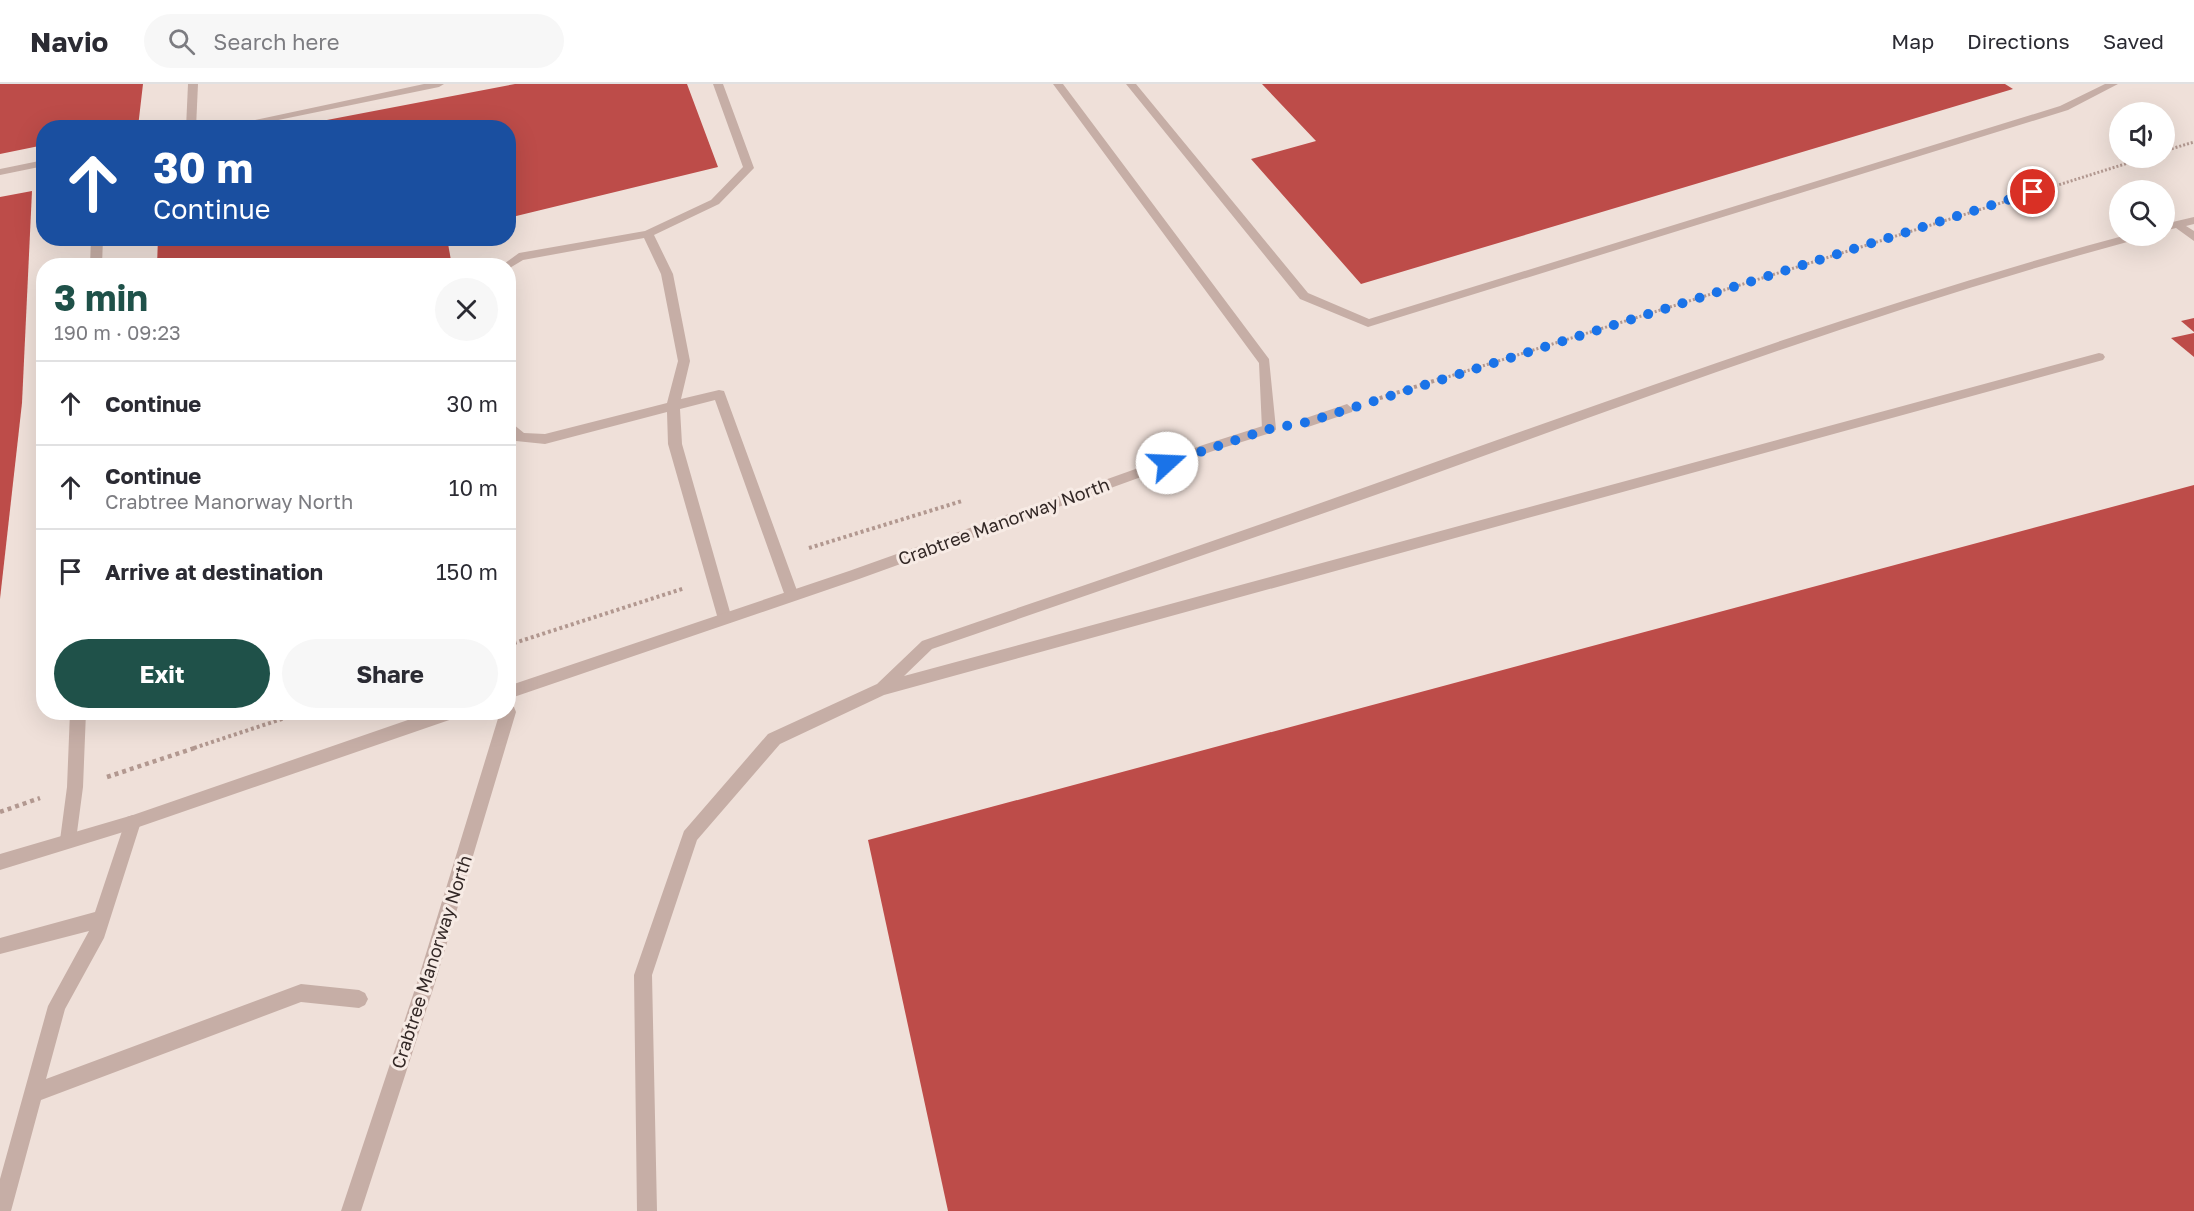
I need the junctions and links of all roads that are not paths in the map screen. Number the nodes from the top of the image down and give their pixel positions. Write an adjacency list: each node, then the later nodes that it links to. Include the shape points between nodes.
1 (194, 84): 7 (street)
2 (440, 84): 8 (street)
3 (718, 84): 13 (street, via 749,168 715,202)
4 (1058, 84): 22 (street, Crabtree Manorway North, via 1265,362 1269,429)
5 (1131, 84): 6 (street, via 1304,296 1368,323 2064,108)
6 (2113, 84)
7 (192, 120)
8 (262, 120)
9 (36, 165): 10 (street)
10 (0, 172)
11 (2194, 220): 12 (street)
12 (2177, 224): 14 (street)
13 (648, 234): 16 (street); 18 (street, via 667,274 684,361)
14 (2194, 237)
15 (2109, 243): 24 (street, via 1905,301 927,645)
16 (516, 259)
17 (2099, 357): 24 (street)
18 (673, 405): 21 (street, via 545,439 521,438); 22 (street, via 719,394); 23 (street, via 675,444)
19 (1347, 409): 20 (street)
20 (1308, 422)
21 (516, 433)
22 (792, 596): 23 (street, Crabtree Manorway North)
23 (725, 619): 25 (street, Crabtree Manorway North)
24 (881, 689): 38 (street, via 774,739 690,836 643,975)
25 (516, 690)
26 (78, 720): 30 (street)
27 (429, 720): 29 (street)
28 (506, 720): 37 (street, Crabtree Manorway North, via 426,984)
29 (133, 822): 30 (street); 32 (street)
30 (68, 840): 31 (street)
31 (0, 862)
32 (101, 919): 33 (street); 35 (street, via 95,938 57,1006)
33 (0, 946)
34 (359, 999): 35 (street, via 301,993)
35 (34, 1093): 36 (street)
36 (2, 1211)
37 (351, 1211)
38 (647, 1211)

